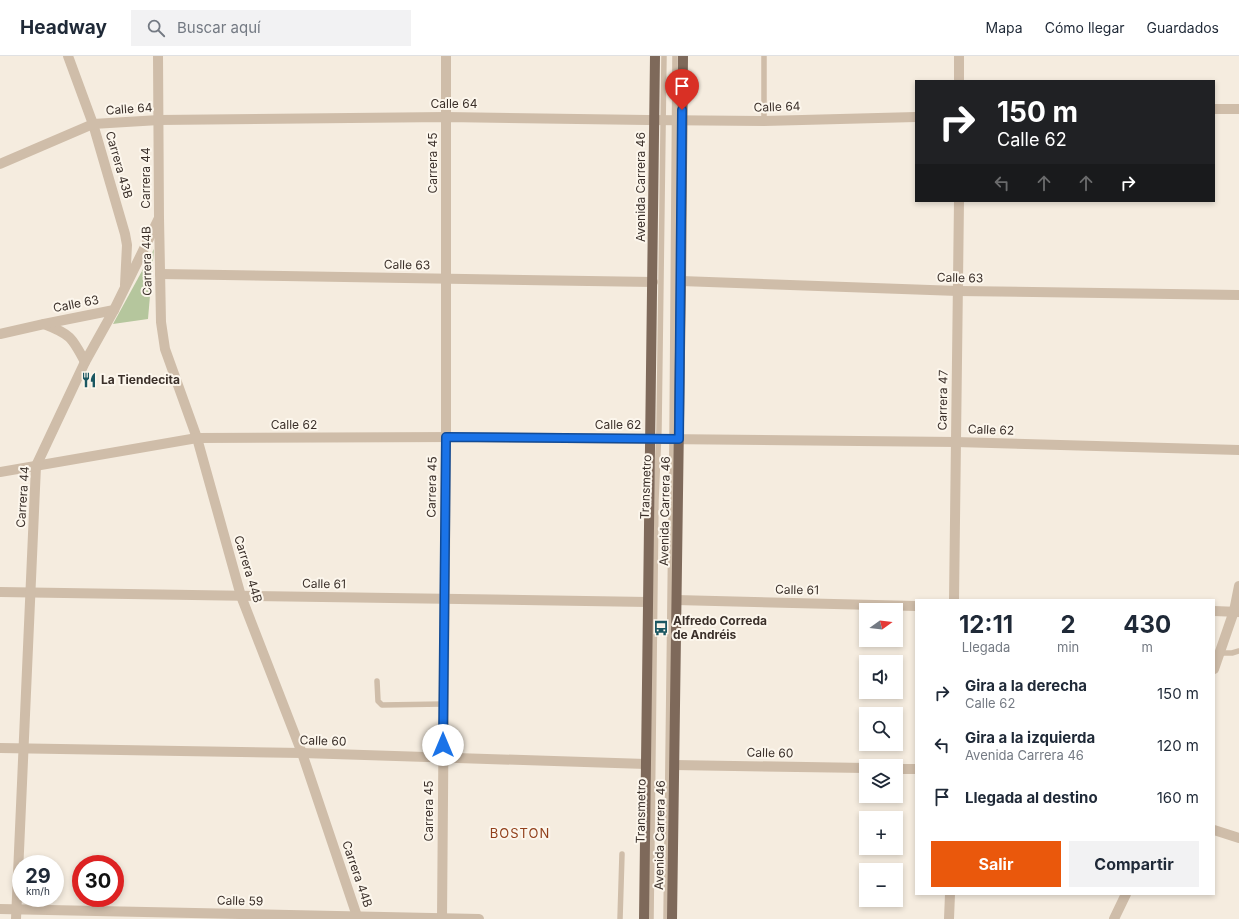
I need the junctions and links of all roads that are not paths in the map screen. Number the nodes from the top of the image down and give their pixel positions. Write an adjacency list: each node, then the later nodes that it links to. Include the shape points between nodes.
1 (68, 56): 19 (street, Carrera 43B)
2 (158, 56): 15 (street, Carrera 44)
3 (446, 56): 13 (street, Carrera 45)
4 (655, 56): 16 (main road, Avenida Carrera 46)
5 (664, 56): 16 (lane, Transmetro)
6 (675, 56): 17 (lane, Transmetro)
7 (683, 56): 17 (main road, Avenida Carrera 46)
8 (764, 56): 18 (lane)
9 (959, 56): 10 (street)
10 (959, 80)
11 (1215, 109): 12 (street)
12 (1239, 109)
13 (446, 117): 15 (street, Calle 64); 16 (street, Calle 64); 24 (street, Carrera 45)
14 (915, 117): 18 (street, Calle 64)
15 (159, 120): 19 (street, Calle 64); 22 (street, Carrera 44)
16 (659, 120): 17 (street, Calle 64); 26 (main road, Avenida Carrera 46); 36 (lane, Transmetro)
17 (678, 121): 18 (street, Calle 64); 25 (main road, Avenida Carrera 46); 37 (lane, Transmetro)
18 (764, 121)
19 (93, 124): 20 (street, Calle 64); 27 (street, Carrera 43B, via 125,234)
20 (0, 164)
21 (958, 202): 28 (street, Carrera 47)
22 (159, 218): 23 (street, Carrera 44B); 27 (street, Carrera 44)
23 (160, 274): 24 (street, Calle 63); 35 (street, Carrera 44B, via 161,322 165,349)
24 (445, 279): 26 (street, Calle 63); 34 (street, Carrera 45)
25 (681, 281): 28 (street, Calle 63); 37 (main road, Avenida Carrera 46)
26 (653, 282): 36 (main road, Avenida Carrera 46)
27 (126, 285): 30 (street, Carrera 44)
28 (958, 291): 29 (street, Calle 63); 38 (street, Carrera 47)
29 (1239, 295)
30 (114, 310): 31 (street, Calle 63); 33 (street, Carrera 44)
31 (44, 324): 32 (street, Calle 63); 33 (street, Calle 63, via 63,331 75,342)
32 (0, 334)
33 (86, 362): 40 (street, Carrera 44)
34 (446, 437): 35 (street, Calle 62); 36 (street, Calle 62); 46 (street, Carrera 45)
35 (197, 438): 40 (street, Calle 62); 45 (street, Carrera 44B)
36 (654, 438): 37 (street, Calle 62); 49 (main road, Avenida Carrera 46); 79 (lane, Transmetro, via 656,500)
37 (675, 439): 38 (street, Calle 62); 48 (main road, Avenida Carrera 46); 80 (lane, Transmetro)
38 (956, 442): 39 (street, Calle 62); 47 (street, Carrera 47)
39 (1239, 450)
40 (36, 466): 41 (street, Calle 62); 44 (street, Carrera 44)
41 (0, 472)
42 (1239, 586): 52 (street)
43 (0, 592): 44 (street, Calle 61)
44 (30, 593): 45 (street, Calle 61); 59 (street, Carrera 44)
45 (241, 596): 46 (street, Calle 61); 60 (street, Carrera 44B)
46 (443, 599): 49 (street, Calle 61); 57 (street, Carrera 45)
47 (954, 599)
48 (676, 600): 50 (street, Calle 61); 63 (main road, Avenida Carrera 46)
49 (648, 602): 62 (main road, Avenida Carrera 46)
50 (915, 606)
51 (1215, 611): 52 (street)
52 (1237, 612): 54 (street)
53 (1239, 651): 54 (lane)
54 (1219, 653): 55 (street)
55 (1215, 666)
56 (377, 681): 57 (lane, via 378,701 382,705)
57 (443, 704): 61 (street, Carrera 45)
58 (0, 748): 59 (street, Calle 60)
59 (24, 748): 60 (street, Calle 60); 73 (street, Carrera 44)
60 (302, 754): 61 (street, Calle 60); 74 (street, Carrera 44B)
61 (443, 758): 62 (street, Calle 60); 75 (street, Carrera 45)
62 (646, 764): 78 (main road, Avenida Carrera 46)
63 (674, 765): 64 (street, Calle 60); 81 (main road, Avenida Carrera 46)
64 (859, 768)
65 (903, 768): 66 (street)
66 (915, 769)
67 (1215, 830): 68 (street)
68 (1239, 838)
69 (622, 854): 77 (lane)
70 (950, 895): 82 (street)
71 (1126, 895): 83 (street)
72 (0, 909): 73 (street, Calle 59)
73 (17, 914): 74 (street, Calle 59)
74 (358, 918): 75 (street, Calle 59)
75 (442, 919): 76 (street, Calle 59)
76 (479, 919)
77 (620, 919)
78 (644, 919)
79 (651, 919)
80 (666, 919)
81 (672, 919)
82 (949, 919)
83 (1114, 919)

